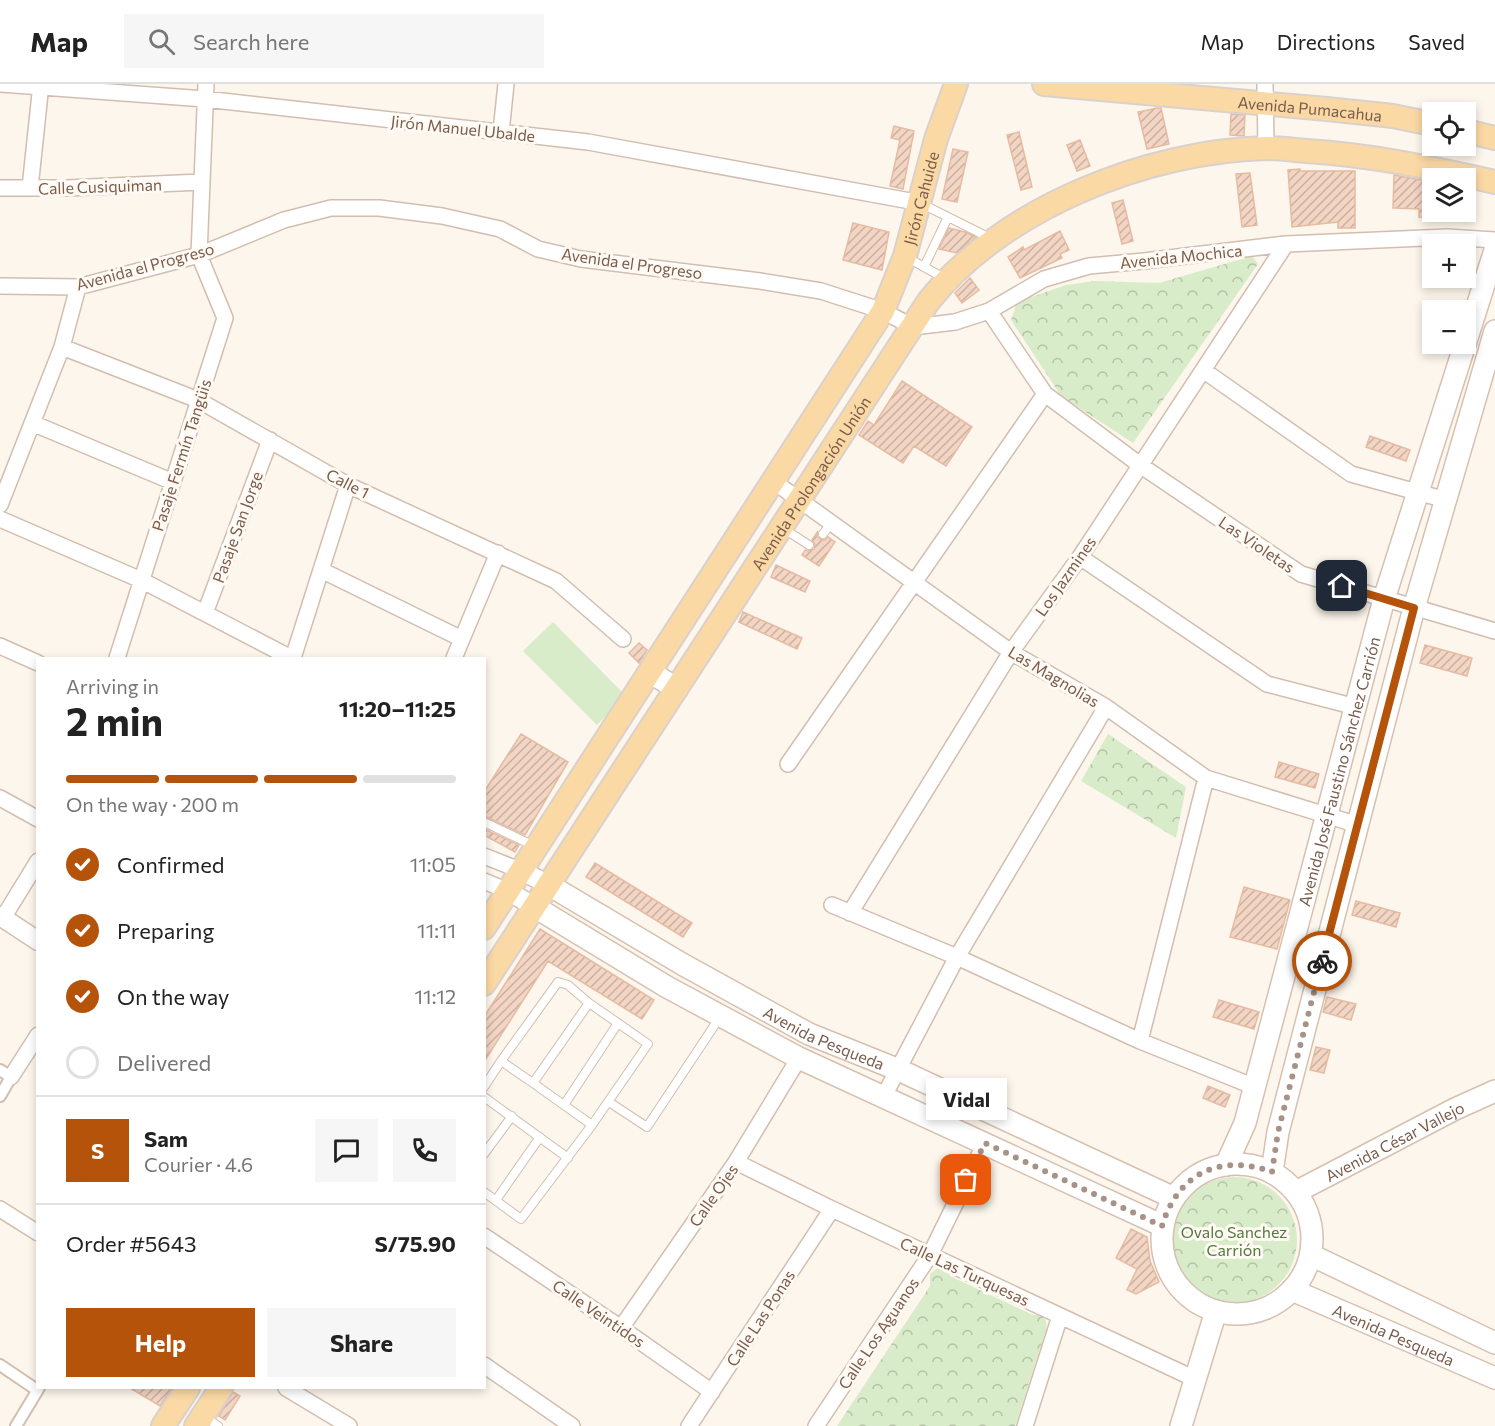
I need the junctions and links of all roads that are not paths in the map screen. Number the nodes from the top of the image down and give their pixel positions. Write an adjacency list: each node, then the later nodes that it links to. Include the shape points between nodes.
1 (1, 84): 5 (street, Jirón Manuel Ubalde)
2 (506, 84): 9 (street)
3 (957, 84): 17 (main road, Jirón Cahuide, via 936,140)
4 (1044, 84): 7 (main road, Avenida Pumacahua)
5 (41, 86): 6 (street, Jirón Manuel Ubalde); 16 (street)
6 (206, 92): 9 (street, Jirón Manuel Ubalde); 13 (street)
7 (1264, 93): 8 (main road, Avenida Pumacahua); 12 (street)
8 (1422, 122)
9 (501, 132): 17 (street, Jirón Manuel Ubalde, via 588,142)
10 (1476, 133): 11 (main road)
11 (1495, 138)
12 (1266, 148): 14 (main road, via 1388,159); 19 (main road, Avenida Prolongación Unión, via 1203,155 1124,173 1056,203)
13 (201, 182): 16 (street, Calle Cusiquiman); 23 (street)
14 (1495, 182)
15 (0, 188): 16 (street, Calle Cusiquiman)
16 (30, 188)
17 (921, 203): 18 (lane); 24 (main road, Jirón Cahuide)
18 (948, 216): 19 (lane); 24 (lane)
19 (993, 240): 25 (main road, Avenida Prolongación Unión)
20 (1495, 240): 21 (street, Avenida Mochica, via 1448,237)
21 (1286, 244): 30 (street, Avenida Mochica, via 1089,266 1044,279); 35 (street, Los Jazmines)
22 (1495, 250): 28 (main road, Avenida José Faustino Sánchez Carrión)
23 (199, 255): 27 (street, Avenida el Progreso); 29 (street, Avenida el Progreso, via 284,220 331,208 378,208 500,229 538,249 581,259 770,282 821,291); 37 (street, Pasaje Fermín Tangüis, via 225,318)
24 (915, 262): 25 (lane); 29 (main road, Jirón Cahuide)
25 (946, 279): 31 (main road, Avenida Prolongación Unión)
26 (0, 286): 27 (street, Avenida el Progreso)
27 (78, 287): 33 (street)
28 (1476, 308)
29 (883, 311): 31 (street); 41 (main road, Avenida Prolongación Unión)
30 (989, 311): 31 (street, Avenida Mochica, via 955,322); 36 (street, Las Violetas)
31 (913, 327): 46 (main road, Avenida Prolongación Unión)
32 (1495, 331): 47 (main road, Avenida José Faustino Sánchez Carrión)
33 (62, 346): 37 (street, Calle 1); 38 (street)
34 (1461, 354): 45 (main road, Avenida José Faustino Sánchez Carrión)
35 (1203, 370): 40 (street, Los Jazmines); 45 (street, via 1351,474)
36 (1045, 394): 40 (street, Las Violetas); 56 (street)
37 (198, 400): 39 (street, Calle 1); 43 (street, Pasaje Fermín Tangüis)
38 (32, 423): 42 (street); 43 (street)
39 (270, 440): 44 (street, Calle 1); 59 (street, Pasaje San Jorge)
40 (1140, 465): 53 (street, Los Jazmines); 57 (street, Las Violetas, via 1301,574)
41 (773, 481): 46 (street, Las Magnolias); 70 (main road, Avenida Prolongación Unión)
42 (4, 482): 48 (street)
43 (173, 482): 55 (street, Pasaje Fermín Tangüis)
44 (348, 485): 52 (street, Calle 1); 54 (street)
45 (1416, 493): 47 (street); 57 (main road, Avenida José Faustino Sánchez Carrión)
46 (800, 499): 50 (main road, Avenida Prolongación Unión); 56 (street, Las Magnolias, via 828,528)
47 (1446, 500): 58 (main road, Avenida José Faustino Sánchez Carrión)
48 (0, 505)
49 (0, 519): 55 (street)
50 (782, 528): 51 (lane); 71 (main road, Avenida Prolongación Unión)
51 (809, 544)
52 (498, 553): 61 (street); 62 (street, Calle 1, via 556,581)
53 (1080, 557): 64 (street, Los Jazmines); 73 (street, via 1267,684)
54 (321, 570): 61 (street); 67 (street)
55 (141, 580): 59 (street); 65 (street, Pasaje Fermín Tangüis)
56 (914, 582): 64 (street, Las Magnolias); 74 (street)
57 (1384, 599): 58 (street, Las Violetas); 73 (main road, Avenida José Faustino Sánchez Carrión)
58 (1414, 608): 60 (street, Las Violetas); 80 (main road, Avenida José Faustino Sánchez Carrión)
59 (205, 613): 66 (street)
60 (1495, 631)
61 (462, 639): 68 (street)
62 (623, 639)
63 (0, 646): 69 (street)
64 (1011, 652): 72 (street, Las Magnolias); 90 (street, Los Jazmines)
65 (117, 657)
66 (290, 657)
67 (292, 657)
68 (454, 657)
69 (36, 662)
70 (650, 672): 71 (main road); 81 (main road, Avenida Prolongación Unión)
71 (677, 689): 86 (main road, Avenida Prolongación Unión)
72 (1106, 707): 75 (street, Las Magnolias); 94 (street)
73 (1356, 707): 77 (main road, Avenida José Faustino Sánchez Carrión)
74 (788, 764)
75 (1206, 778): 77 (street, Las Magnolias); 102 (street)
76 (0, 798): 78 (street)
77 (1327, 815): 80 (street, Las Magnolias); 109 (main road, Avenida José Faustino Sánchez Carrión)
78 (36, 818)
79 (486, 823): 81 (lane)
80 (1358, 825): 124 (main road, Avenida José Faustino Sánchez Carrión, via 1278,1132)
81 (537, 848): 84 (main road, Avenida Prolongación Unión)
82 (486, 857): 84 (street, Avenida Pesqueda)
83 (36, 864): 91 (street)
84 (522, 871): 86 (street, Avenida Pesqueda); 87 (main road, Avenida Prolongación Unión)
85 (486, 882): 87 (street, Avenida Pesqueda)
86 (549, 885): 89 (main road, Avenida Prolongación Unión); 95 (main road, Avenida Pesqueda)
87 (508, 891): 89 (street, Avenida Pesqueda); 92 (main road, Avenida Prolongación Unión)
88 (832, 905): 90 (street)
89 (534, 907): 96 (main road, Avenida Prolongación Unión); 97 (main road, Avenida Pesqueda)
90 (850, 913): 94 (street)
91 (2, 917): 93 (street)
92 (486, 925)
93 (36, 940)
94 (957, 957): 102 (street); 105 (street)
95 (682, 963): 97 (street); 105 (main road, Avenida Pesqueda, via 809,1034)
96 (486, 981)
97 (668, 987): 99 (main road, Avenida Pesqueda)
98 (590, 1003): 100 (lane); 104 (lane, via 558,982); 107 (lane)
99 (721, 1016): 103 (main road, Avenida Pesqueda); 114 (lane, via 647,1127)
100 (618, 1023): 114 (lane, via 648,1044); 115 (lane)
101 (36, 1037): 106 (street)
102 (1140, 1041): 109 (street)
103 (799, 1058): 112 (main road, Avenida Pesqueda); 122 (street, Calle Ojes)
104 (501, 1060): 107 (lane); 108 (lane)
105 (899, 1070): 112 (street); 127 (main road, Avenida Pesqueda)
106 (6, 1073): 111 (street)
107 (533, 1083): 115 (lane)
108 (486, 1084)
109 (1255, 1087): 123 (main road, Avenida José Faustino Sánchez Carrión, via 1245,1123)
110 (1495, 1091): 125 (main road, Avenida César Vallejo)
111 (0, 1096)
112 (884, 1096): 119 (main road, Avenida Pesqueda)
113 (486, 1098): 116 (lane)
114 (609, 1102): 117 (lane)
115 (564, 1105): 117 (lane)
116 (512, 1116): 118 (lane); 120 (lane)
117 (592, 1125): 121 (lane)
118 (540, 1137): 121 (lane); 128 (lane)
119 (985, 1143): 131 (main road, Avenida Pesqueda); 134 (street, Calle Los Aguanos)
120 (486, 1151)
121 (568, 1158): 128 (lane, via 521,1219)
122 (736, 1162): 130 (street, Calle Las Turquesas); 139 (street, Calle Ojes)
123 (1226, 1165): 124 (main road, via 1242,1164); 127 (main road, via 1196,1176)
124 (1272, 1172): 125 (main road)
125 (1296, 1192): 135 (main road, via 1308,1211)
126 (486, 1193): 128 (lane)
127 (1174, 1198): 131 (main road)
128 (496, 1200)
129 (0, 1209): 132 (street)
130 (832, 1209): 134 (street, Calle Las Turquesas); 150 (street, Calle Las Ponas)
131 (1162, 1226): 137 (main road, via 1162,1248 1173,1278 1196,1302)
132 (36, 1230)
133 (486, 1237): 139 (street, Calle Veintidos)
134 (930, 1255): 138 (street, Calle Las Turquesas); 157 (street, Calle Los Aguanos)
135 (1311, 1255): 136 (main road); 140 (main road, Avenida Pesqueda)
136 (1292, 1290): 137 (main road, via 1265,1309 1240,1314); 143 (main road, Avenida Pesqueda)
137 (1216, 1311): 144 (main road)
138 (1060, 1316): 144 (street, Calle Las Turquesas); 158 (street)
139 (621, 1328): 150 (street, Calle Veintidos)
140 (1495, 1343)
141 (0, 1365): 145 (street)
142 (486, 1366): 155 (street)
143 (1495, 1378)
144 (1195, 1379): 159 (main road)
145 (36, 1388)
146 (38, 1389): 152 (street)
147 (187, 1389): 153 (main road)
148 (221, 1389): 151 (main road)
149 (288, 1389): 154 (street)
150 (712, 1392): 156 (street, Calle Las Ponas)
151 (206, 1423)
152 (16, 1426)
153 (163, 1426)
154 (349, 1426)
155 (572, 1426)
156 (689, 1426)
157 (816, 1426)
158 (1024, 1426)
159 (1182, 1426)

